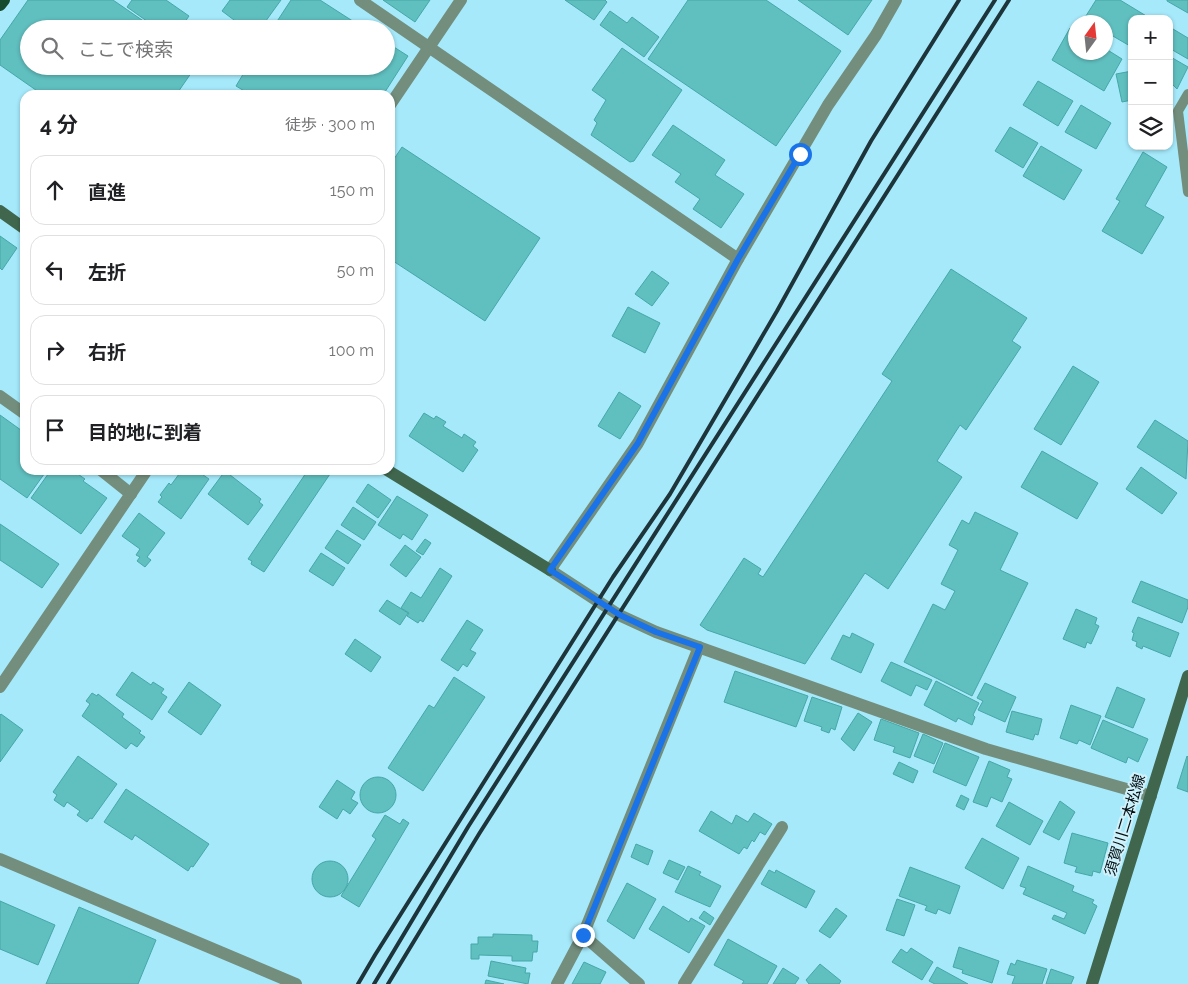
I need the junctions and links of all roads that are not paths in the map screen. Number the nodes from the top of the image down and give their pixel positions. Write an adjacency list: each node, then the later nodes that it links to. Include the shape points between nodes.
1 (4, 0): 5 (main road)
2 (360, 0): 6 (street)
3 (461, 0): 8 (street)
4 (896, 0): 14 (street, via 828,105)
5 (0, 6)
6 (390, 20)
7 (395, 23): 8 (street)
8 (429, 46): 10 (street); 14 (street)
9 (1188, 94): 11 (lane, via 1178,111)
10 (395, 97)
11 (1188, 192)
12 (0, 211): 13 (main road)
13 (20, 225)
14 (738, 259): 21 (street, via 638,443)
15 (0, 396): 16 (street)
16 (20, 410)
17 (395, 474): 21 (main road)
18 (107, 475): 20 (street)
19 (144, 475): 20 (street)
20 (131, 494): 24 (street)
21 (550, 570): 22 (street, via 620,615)
22 (700, 647): 25 (street, via 986,749); 28 (street)
23 (1188, 676): 25 (main road, 須賀川二本松線)
24 (0, 688)
25 (1151, 796): 33 (main road, 須賀川二本松線)
26 (782, 827): 32 (street)
27 (0, 859): 29 (street)
28 (583, 935): 30 (street); 31 (street)
29 (293, 983)
30 (557, 984)
31 (639, 984)
32 (684, 984)
33 (1092, 984)

